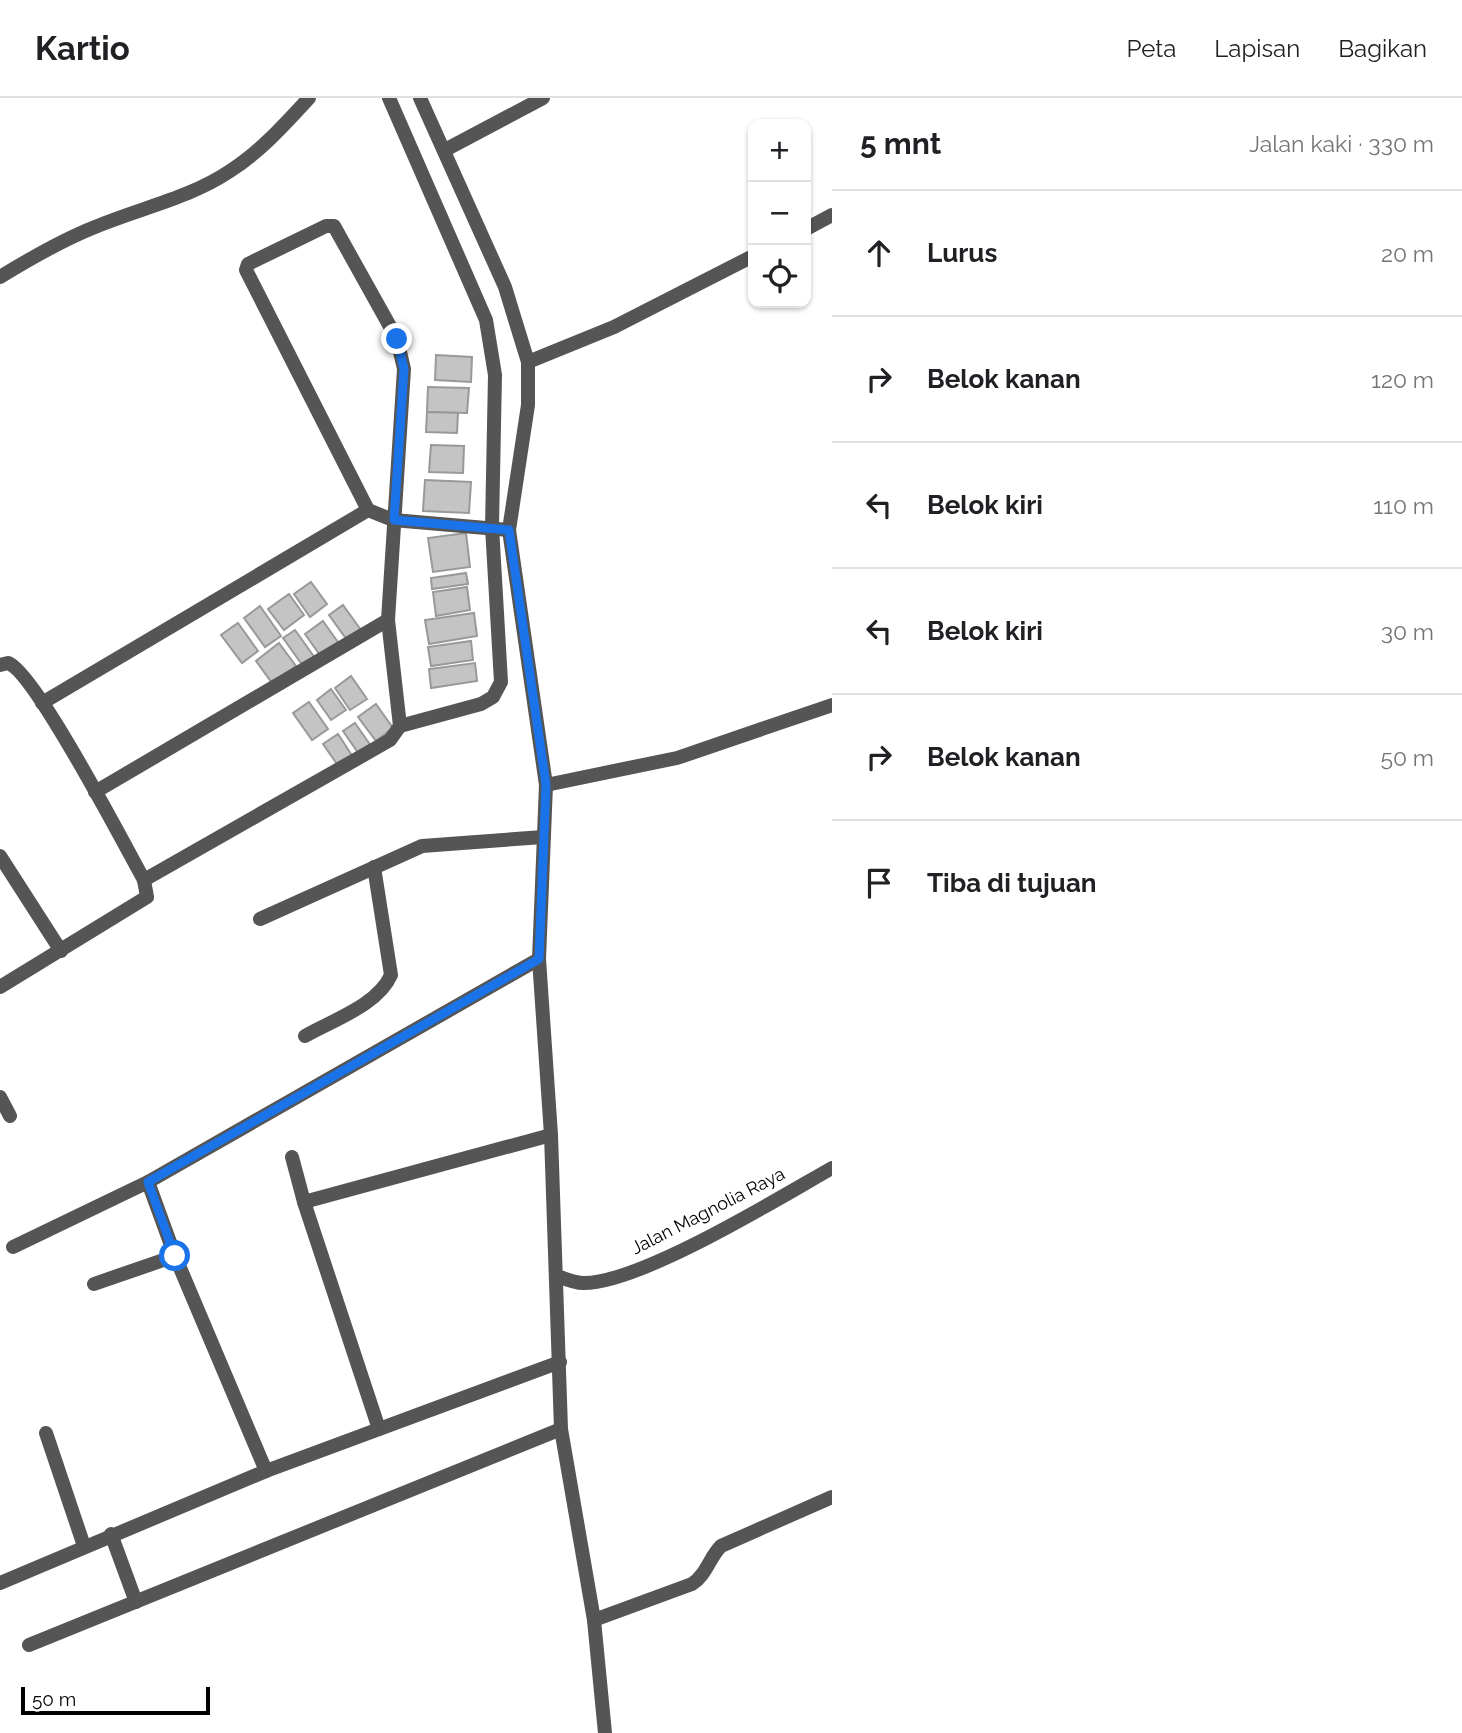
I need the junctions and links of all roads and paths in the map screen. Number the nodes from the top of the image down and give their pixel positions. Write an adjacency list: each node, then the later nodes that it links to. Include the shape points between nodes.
1 (309, 98): 9 (street, via 268,142 230,172 48,248)
2 (389, 98): 13 (street, via 486,320 495,375)
3 (420, 98): 5 (street)
4 (543, 98): 5 (street)
5 (445, 150): 10 (street, via 505,287)
6 (832, 215): 7 (street)
7 (811, 226)
8 (748, 259): 10 (street, via 614,327)
9 (0, 277)
10 (528, 362): 14 (street, via 528,405)
11 (368, 510): 12 (street); 12 (street, via 246,271 248,264 326,226 337,229 401,354 404,369); 17 (street)
12 (394, 520): 13 (street); 15 (street)
13 (492, 527): 14 (street); 19 (street, via 501,682 493,697 475,707)
14 (509, 530): 20 (street)
15 (387, 620): 19 (street); 21 (street)
16 (0, 666): 17 (street, via 8,663 17,668)
17 (42, 703): 21 (street)
18 (832, 705): 20 (street, via 677,758)
19 (400, 726): 25 (street, via 390,740)
20 (546, 785): 22 (street)
21 (95, 792): 25 (street)
22 (542, 837): 24 (street, via 422,846); 28 (street)
23 (0, 856): 27 (street)
24 (374, 867): 26 (street); 30 (street, via 391,975 385,989)
25 (144, 880): 27 (street, via 147,897)
26 (260, 919)
27 (61, 951): 29 (street)
28 (539, 959): 33 (street); 36 (street)
29 (0, 988)
30 (305, 1036)
31 (0, 1097): 32 (street)
32 (10, 1116)
33 (551, 1135): 37 (street); 40 (street)
34 (292, 1157): 37 (street)
35 (832, 1168): 40 (street, Jalan Magnolia Raya, via 645,1267 582,1284)
36 (148, 1182): 38 (street); 39 (street)
37 (304, 1202): 43 (street)
38 (13, 1247)
39 (175, 1256): 41 (street); 46 (street)
40 (557, 1276): 42 (street)
41 (94, 1284)
42 (560, 1362): 43 (street); 44 (street)
43 (379, 1429): 46 (street)
44 (561, 1429): 51 (street); 52 (street)
45 (46, 1433): 49 (street)
46 (266, 1471): 48 (street)
47 (832, 1497): 52 (street, via 721,1546 702,1577 692,1584)
48 (111, 1534): 49 (street); 51 (street)
49 (84, 1546): 50 (street)
50 (0, 1583)
51 (136, 1602): 53 (street)
52 (594, 1620): 54 (street)
53 (29, 1646)
54 (605, 1733)

